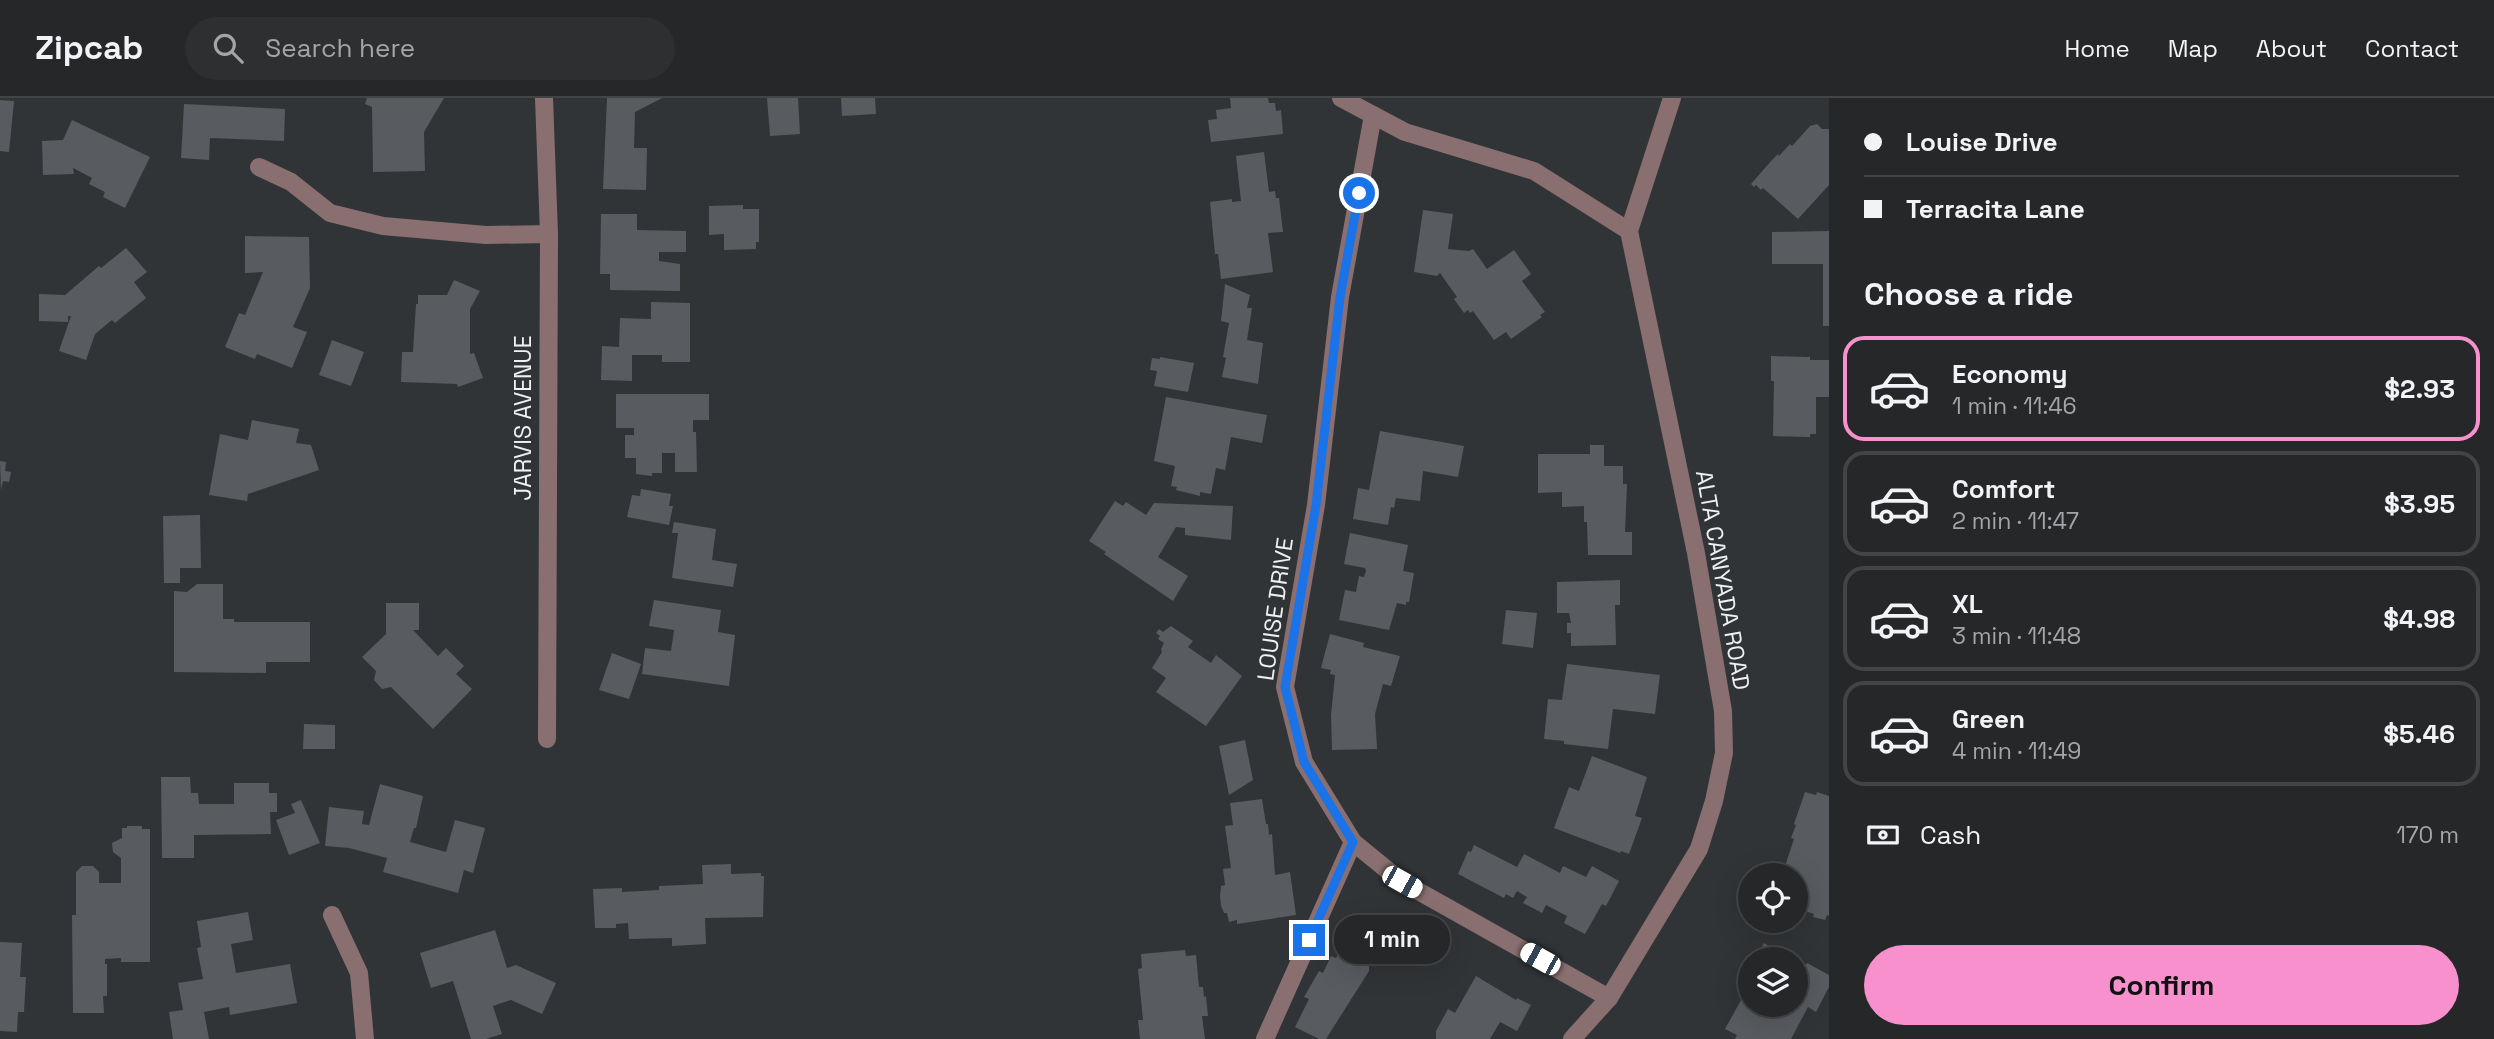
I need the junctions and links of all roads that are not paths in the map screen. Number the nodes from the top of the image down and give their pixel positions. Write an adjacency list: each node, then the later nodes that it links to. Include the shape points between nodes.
1 (544, 98): 7 (street, JARVIS AVENUE)
2 (1341, 98): 4 (street)
3 (1672, 98): 6 (street, ALTA CANYADA ROAD)
4 (1373, 114): 6 (street, via 1405,132 1534,171); 9 (street, LOUISE DRIVE, via 1340,297 1316,505 1285,687 1304,762)
5 (259, 167): 7 (street, via 291,181 330,213 383,226 486,235)
6 (1629, 230): 11 (street, ALTA CANYADA ROAD, via 1696,553 1723,711 1724,753 1699,849)
7 (549, 234): 8 (street, JARVIS AVENUE)
8 (547, 739)
9 (1353, 842): 11 (street, LOUISE DRIVE, via 1402,882); 13 (street)
10 (332, 915): 12 (street, via 359,973)
11 (1609, 998): 14 (street, ALTA CANYADA ROAD)
12 (365, 1039)
13 (1265, 1039)
14 (1572, 1039)

